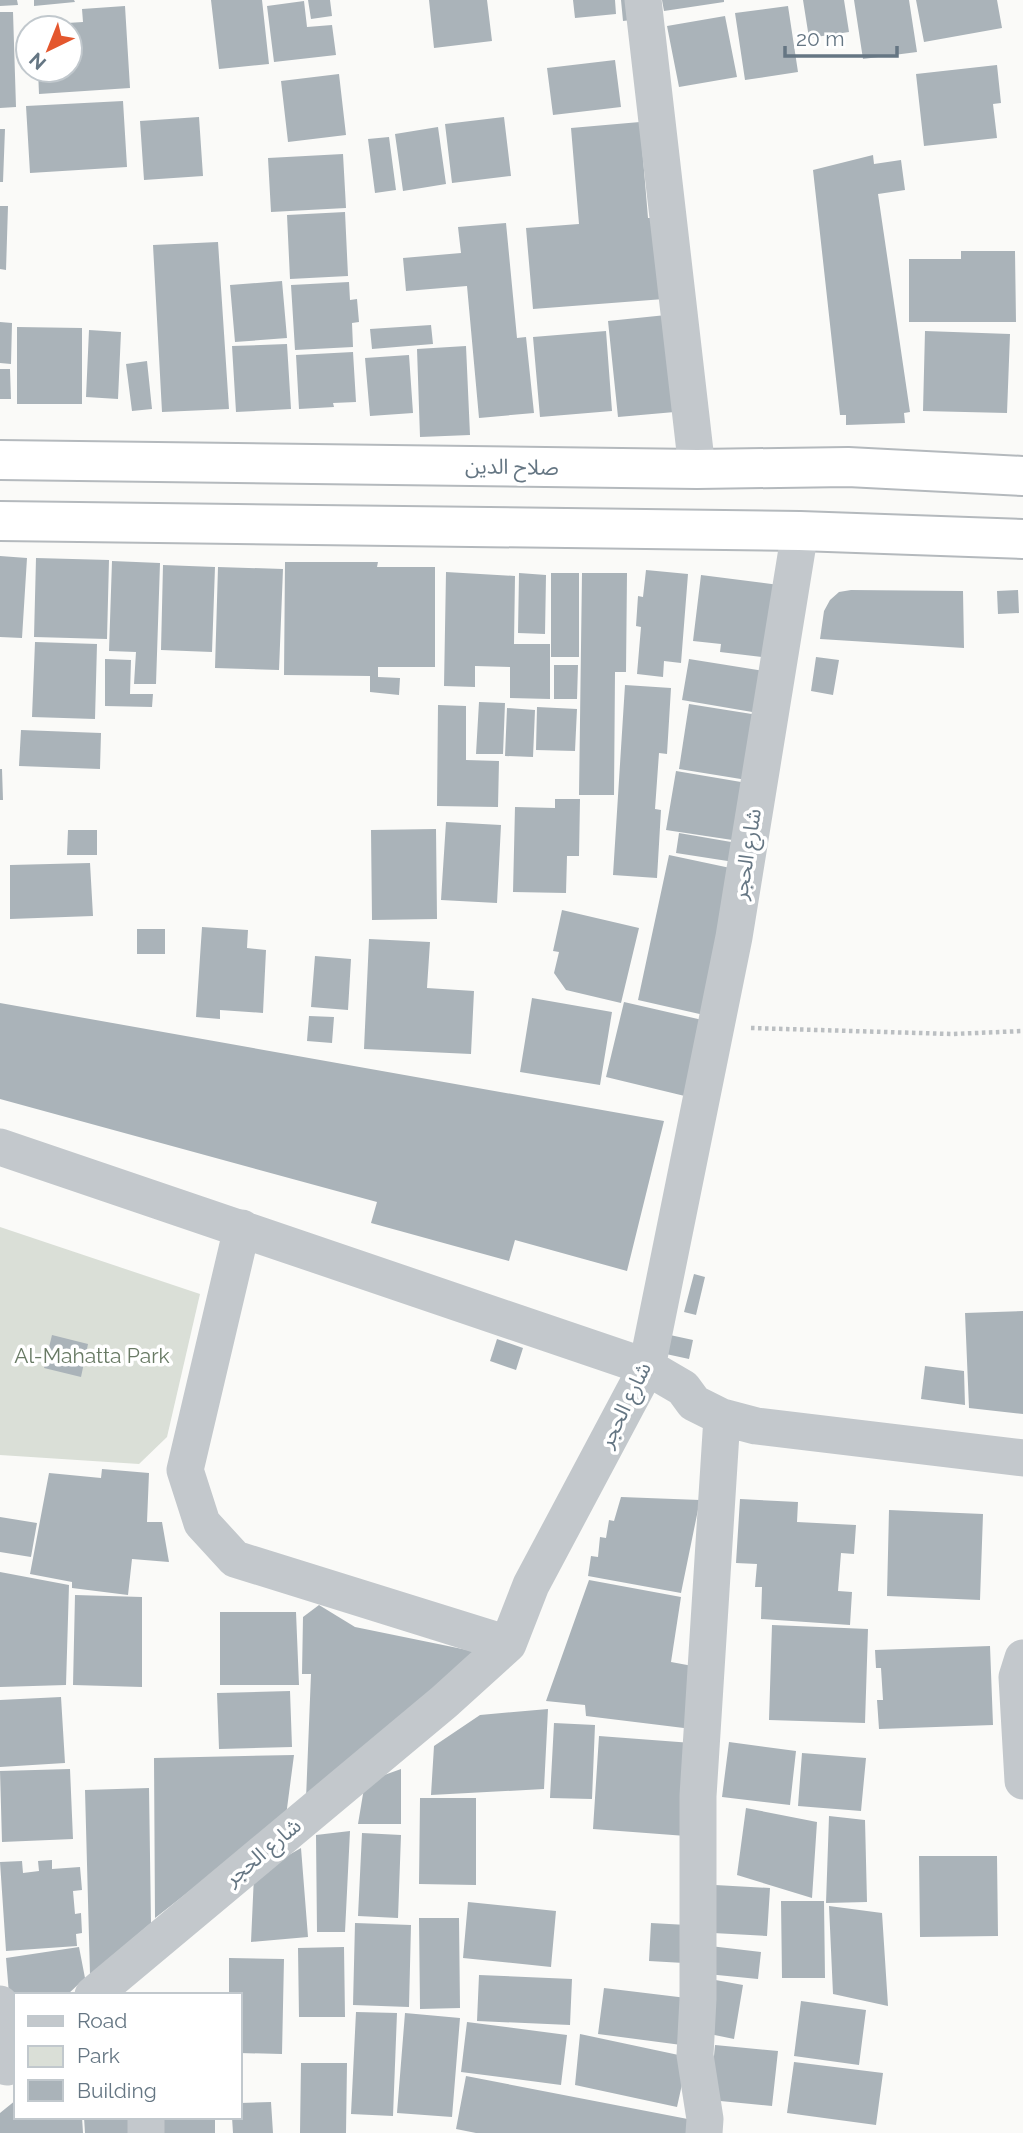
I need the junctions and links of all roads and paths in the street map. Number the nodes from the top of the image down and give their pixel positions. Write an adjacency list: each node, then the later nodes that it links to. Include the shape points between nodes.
1 (643, 0): 3 (street)
2 (0, 460): 3 (highway, صلاح الدين)
3 (697, 469): 4 (highway, صلاح الدين, via 848,467)
4 (1023, 476)
5 (0, 521): 6 (highway)
6 (800, 531): 7 (highway); 8 (street, شارع الحجر)
7 (1023, 539)
8 (716, 1027): 9 (path, via 952,1034); 12 (street, شارع الحجر)
9 (1023, 1031)
10 (0, 1147): 11 (street)
11 (242, 1228): 12 (street); 15 (street, via 185,1470 202,1523 235,1559)
12 (647, 1367): 13 (street, via 683,1388 694,1403); 15 (street, شارع الحجر, via 531,1585)
13 (722, 1417): 14 (street, via 756,1426); 21 (street, via 698,1796 695,2055)
14 (1023, 1458)
15 (508, 1644): 18 (street, شارع الحجر)
16 (1023, 1658): 17 (street, via 1017,1677)
17 (1023, 1781)
18 (95, 1993)
19 (0, 2004): 20 (street)
20 (8, 2066)
21 (704, 2133)

